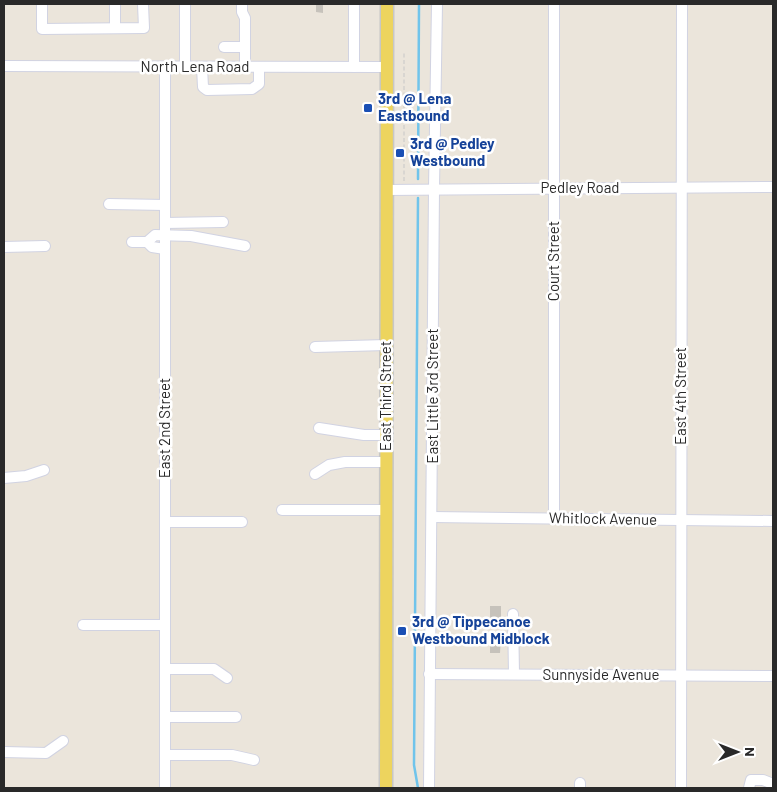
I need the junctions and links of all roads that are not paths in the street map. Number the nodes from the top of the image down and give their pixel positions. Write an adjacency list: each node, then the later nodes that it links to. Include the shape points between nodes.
1 (42, 4): 11 (street, via 42,29)
2 (115, 4): 11 (street)
3 (143, 4): 11 (street, via 144,28)
4 (185, 4): 16 (street)
5 (242, 4): 13 (street)
6 (354, 4): 20 (street)
7 (387, 4): 21 (main road, East Third Street)
8 (437, 4): 26 (street, East Little 3rd Street)
9 (554, 4): 22 (street, Court Street)
10 (682, 4): 23 (street, East 4th Street)
11 (115, 28)
12 (224, 47): 13 (street)
13 (245, 47): 18 (street)
14 (4, 66): 15 (street, North Lena Road)
15 (165, 67): 16 (street, North Lena Road); 28 (street, East 2nd Street)
16 (185, 67): 17 (street, North Lena Road)
17 (202, 67): 18 (street, North Lena Road); 19 (street, via 203,88 225,90 252,89 259,84)
18 (245, 67): 19 (street, North Lena Road)
19 (259, 67): 20 (street, North Lena Road)
20 (354, 67): 21 (street, North Lena Road)
21 (386, 67): 25 (main road, East Third Street)
22 (554, 188): 23 (street, Pedley Road); 26 (street, Pedley Road); 49 (street, Court Street)
23 (682, 188): 24 (street, Pedley Road); 50 (street, East 4th Street)
24 (773, 188)
25 (386, 190): 26 (street, Pedley Road); 38 (main road, East Third Street)
26 (434, 190): 48 (street, East Little 3rd Street)
27 (109, 204): 28 (street)
28 (165, 205): 30 (street, East 2nd Street)
29 (223, 222): 30 (street)
30 (165, 223): 31 (street, East 2nd Street)
31 (165, 235): 33 (street, via 155,235); 35 (street, via 191,236); 37 (street, East 2nd Street)
32 (132, 242): 33 (street)
33 (147, 242): 37 (street, via 152,247)
34 (45, 246): 36 (street)
35 (245, 246)
36 (4, 247)
37 (165, 249): 52 (street, East 2nd Street)
38 (386, 345): 39 (street); 41 (main road, East Third Street)
39 (316, 347)
40 (319, 428): 41 (street)
41 (386, 435): 42 (main road, East Third Street)
42 (386, 462): 44 (street, via 345,462 329,465); 47 (main road, East Third Street)
43 (44, 470): 45 (street)
44 (315, 474)
45 (4, 478)
46 (282, 510): 47 (street)
47 (386, 510): 71 (main road, East Third Street)
48 (432, 517): 49 (street, Whitlock Avenue); 58 (street, East Little 3rd Street)
49 (554, 518): 50 (street, Whitlock Avenue)
50 (681, 520): 51 (street, Whitlock Avenue); 60 (street, East 4th Street)
51 (773, 521)
52 (165, 522): 53 (street); 56 (street, East 2nd Street)
53 (242, 522)
54 (513, 614): 59 (street)
55 (83, 625): 56 (street)
56 (165, 625): 57 (street, East 2nd Street)
57 (165, 669): 62 (street, via 214,669); 63 (street, East 2nd Street)
58 (429, 674): 59 (street, Sunnyside Avenue); 72 (street, East Little 3rd Street)
59 (514, 674): 60 (street, Sunnyside Avenue)
60 (682, 675): 61 (street, Sunnyside Avenue); 73 (street, East 4th Street)
61 (773, 676)
62 (227, 678)
63 (165, 717): 64 (street); 67 (street, East 2nd Street)
64 (236, 717)
65 (63, 741): 66 (street, via 46,753)
66 (4, 752)
67 (165, 755): 68 (street, via 232,755); 70 (street, East 2nd Street)
68 (254, 760)
69 (773, 784): 74 (street, via 750,780); 75 (street)
70 (165, 788)
71 (386, 788)
72 (429, 788)
73 (682, 788)
74 (749, 788)
75 (773, 788)

